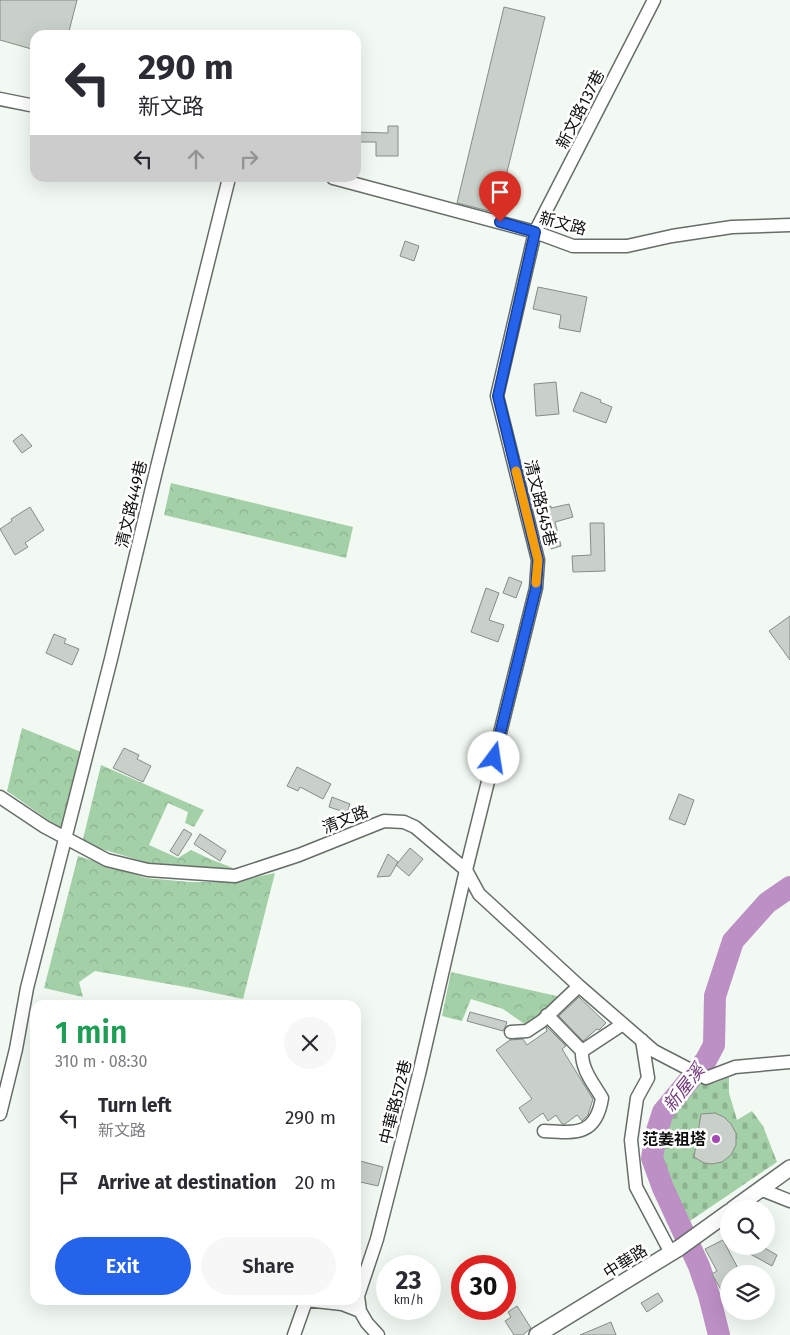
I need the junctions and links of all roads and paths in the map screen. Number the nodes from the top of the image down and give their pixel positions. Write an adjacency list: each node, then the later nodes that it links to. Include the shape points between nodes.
1 (654, 0): 7 (street, 新文路137巷)
2 (0, 99): 3 (street)
3 (30, 105)
4 (228, 182): 9 (street, 清文路449巷)
5 (348, 182): 7 (street, 新文路)
6 (790, 224): 7 (street, 新文路, via 732,227 627,246 573,246)
7 (535, 232): 10 (street, 清文路545巷, via 498,396 538,560 536,588)
8 (0, 796): 9 (street, 清文路)
9 (65, 839): 10 (street, 清文路, via 107,860 148,870 235,876 299,856 384,821 404,822 415,827); 18 (street, 清文路449巷, via 27,988)
10 (466, 870): 11 (street, 清文路, via 480,894); 26 (street, 中華路572巷, via 419,1074 377,1239)
11 (579, 986): 12 (street); 13 (street, 清文路)
12 (548, 1015): 14 (street, via 528,1030); 16 (street)
13 (623, 1024): 15 (street, 清文路); 16 (street)
14 (511, 1032)
15 (642, 1040): 17 (street, 清文路, via 654,1051 706,1078 736,1067); 25 (street, via 648,1078 637,1098 631,1140 636,1187)
16 (582, 1051): 19 (street, via 589,1077 602,1098 596,1119 588,1127 573,1132)
17 (790, 1062)
18 (0, 1114)
19 (544, 1131)
20 (790, 1168): 21 (main road)
21 (760, 1189): 22 (main road); 23 (street)
22 (745, 1200)
23 (790, 1201)
24 (720, 1219): 25 (main road, 中華路)
25 (675, 1250): 33 (main road, 中華路)
26 (361, 1287)
27 (304, 1305): 31 (street)
28 (345, 1305): 30 (street)
29 (359, 1305): 30 (street, 中華路572巷)
30 (360, 1311): 32 (street)
31 (294, 1335)
32 (378, 1335)
33 (537, 1335)

